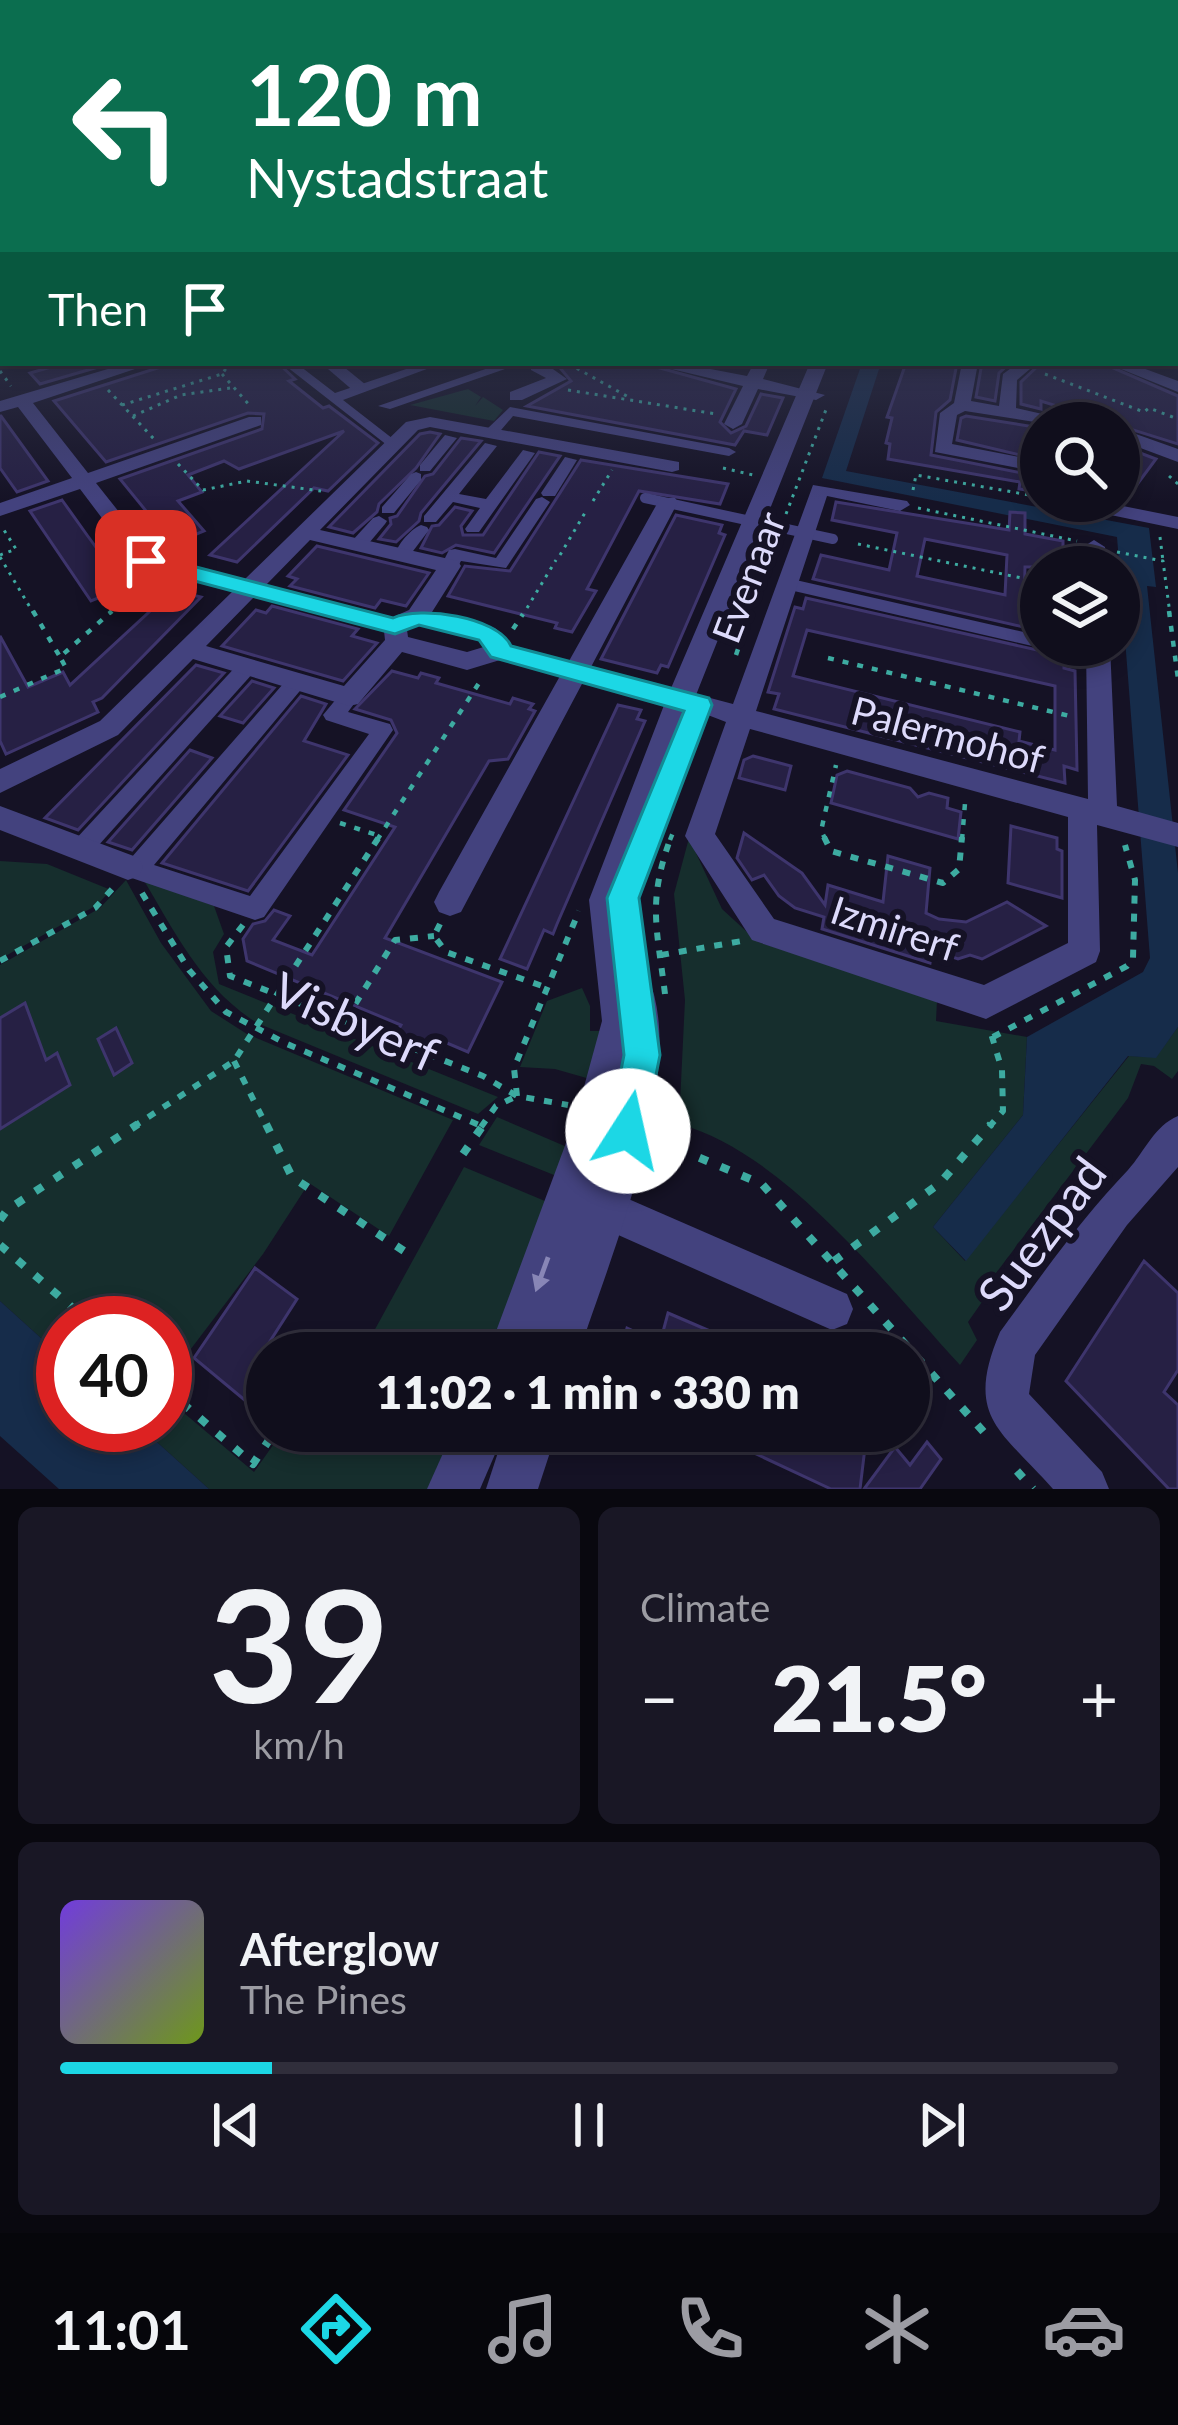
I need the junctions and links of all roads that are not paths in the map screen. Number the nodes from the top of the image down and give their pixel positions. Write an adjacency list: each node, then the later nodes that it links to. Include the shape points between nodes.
1 (135, 366): 19 (street)
2 (291, 366): 18 (street)
3 (333, 366): 16 (street)
4 (428, 366): 16 (street)
5 (508, 366): 22 (street)
6 (539, 366): 20 (street, via 559,379)
7 (668, 366): 14 (street)
8 (760, 366): 14 (street)
9 (818, 366): 17 (street, Evenaar)
10 (826, 366): 17 (street, Evenaar)
11 (969, 366): 21 (street)
12 (1024, 366): 23 (street, via 1009,378)
13 (1123, 366): 15 (street)
14 (751, 384): 17 (street); 26 (street)
15 (1176, 384)
16 (362, 388): 18 (street)
17 (804, 393): 43 (street, Evenaar)
18 (332, 399): 29 (street)
19 (11, 403): 37 (street)
20 (513, 403): 28 (street); 32 (street)
21 (962, 405): 23 (street); 34 (street, via 949,413 942,448)
22 (385, 406)
23 (1007, 412): 24 (street)
24 (1020, 414)
25 (255, 421): 37 (street)
26 (734, 421)
27 (454, 433): 28 (street); 29 (street, via 430,422); 47 (street)
28 (493, 439): 30 (street); 38 (street)
29 (392, 445): 44 (street)
30 (532, 447): 33 (street); 40 (street)
31 (1140, 448): 36 (street)
32 (730, 452)
33 (574, 455): 35 (street); 49 (street, via 500,564)
34 (1020, 463)
35 (672, 466)
36 (1176, 472)
37 (86, 480): 42 (street); 51 (street, Palermohof, via 146,561)
38 (449, 496): 40 (street); 48 (street)
39 (656, 500): 43 (lane); 57 (street)
40 (490, 505): 49 (street)
41 (900, 505): 45 (street, Evenaar, via 820,489)
42 (0, 510)
43 (761, 524): 45 (lane); 60 (street, Evenaar)
44 (303, 532): 47 (street); 51 (street)
45 (805, 533): 46 (lane); 50 (street, Evenaar)
46 (833, 538)
47 (358, 545): 48 (street)
48 (401, 555): 49 (street)
49 (452, 560): 52 (street)
50 (787, 584): 53 (street); 61 (street, Evenaar, via 775,646)
51 (250, 589): 52 (street, Palermohof); 54 (street)
52 (403, 628): 57 (street, Palermohof, via 467,661 500,651); 59 (street)
53 (1020, 637)
54 (188, 650): 56 (street); 62 (street, via 109,728)
55 (1098, 666): 63 (street)
56 (247, 667): 58 (street); 66 (street)
57 (573, 671): 60 (street, Palermohof); 68 (street)
58 (297, 681): 59 (street); 67 (street)
59 (349, 697): 67 (street, via 333,715 383,730 255,909)
60 (690, 703): 61 (street, Palermohof); 70 (street, Evenaar, via 623,898 642,1055 628,1131)
61 (743, 721): 63 (street, Palermohof); 63 (street, Izmirerf, via 700,836 764,930 986,1001 1084,951)
62 (0, 782)
63 (1103, 814): 65 (street, Palermohof)
64 (0, 818): 66 (street)
65 (1178, 835)
66 (81, 849): 67 (street)
67 (132, 868)
68 (450, 902)
69 (1178, 1135): 78 (street, Suezpad, via 1015,1347 1005,1401)
70 (586, 1201): 71 (street); 72 (street, Evenaar, one-way to 72); 73 (street, Evenaar)
71 (832, 1309)
72 (522, 1332)
73 (559, 1332)
74 (470, 1452): 76 (street)
75 (524, 1452): 77 (street)
76 (453, 1489)
77 (512, 1489)
78 (1084, 1489)

